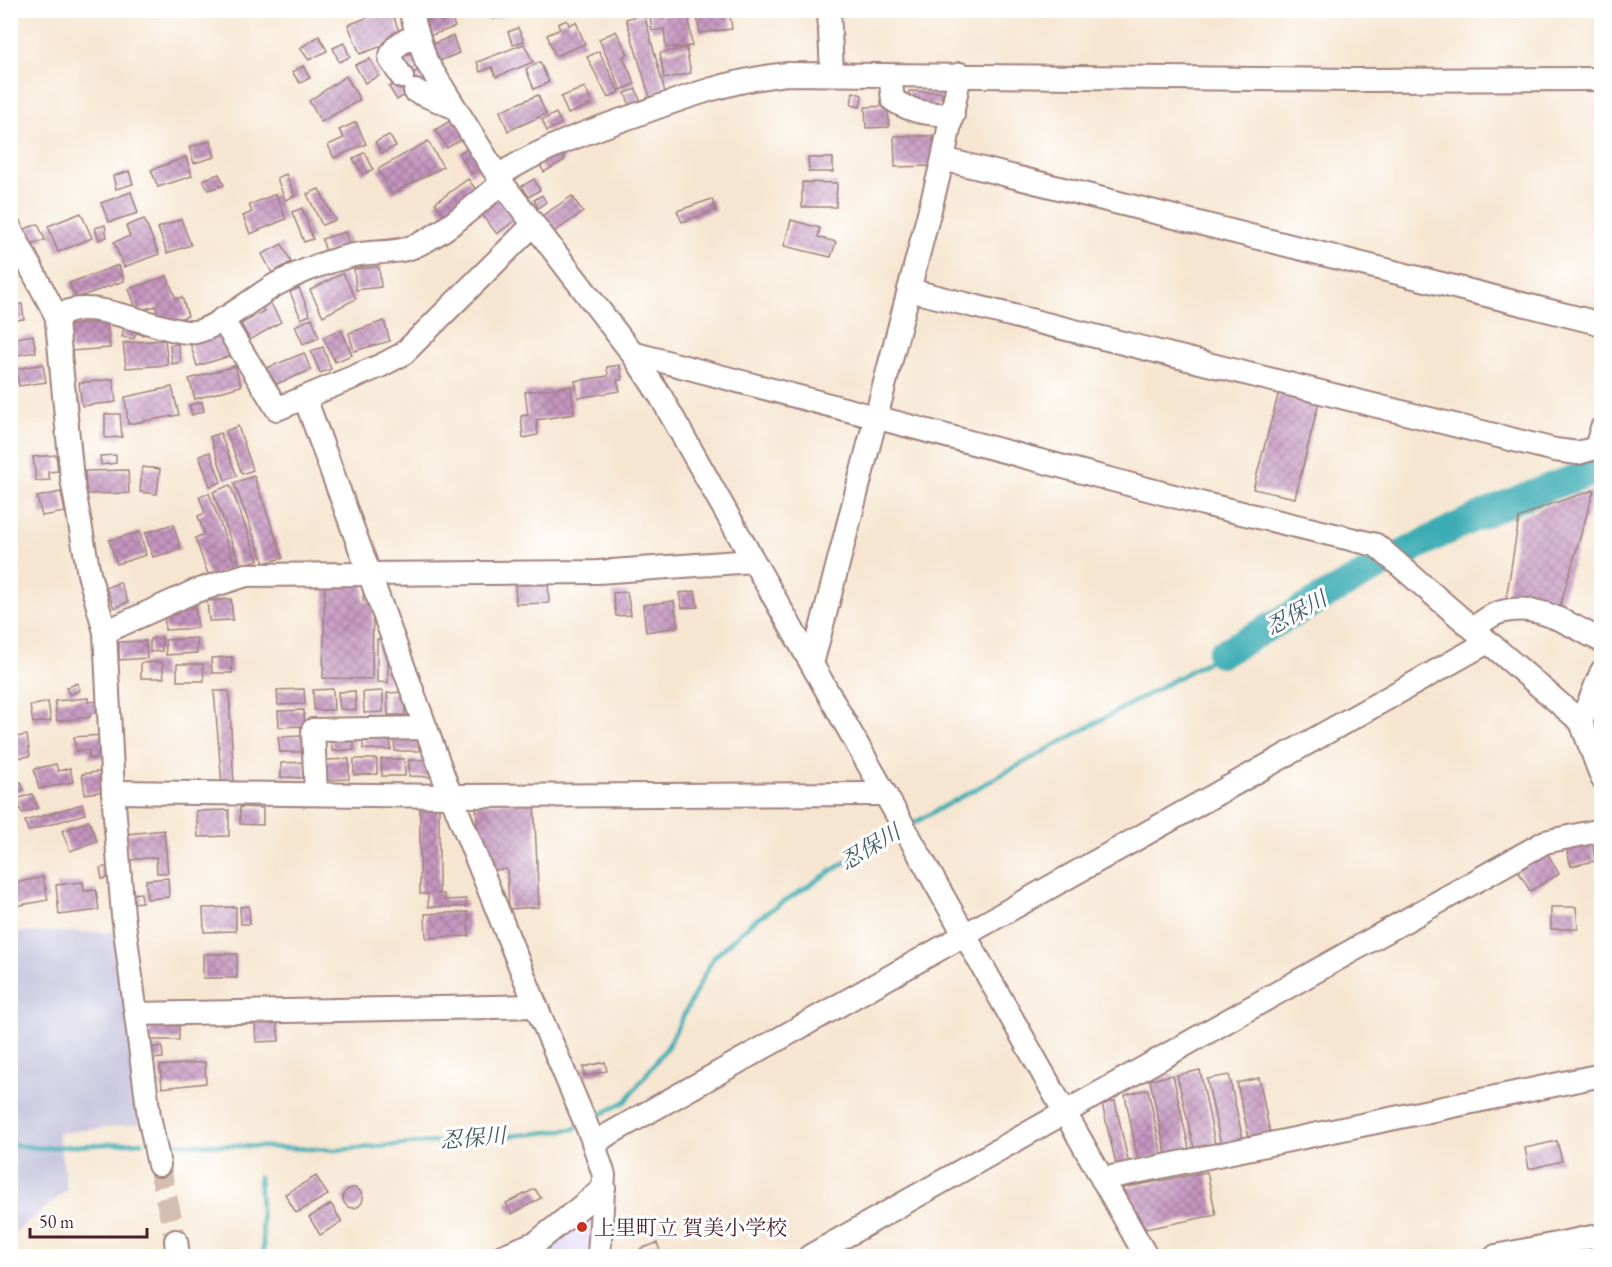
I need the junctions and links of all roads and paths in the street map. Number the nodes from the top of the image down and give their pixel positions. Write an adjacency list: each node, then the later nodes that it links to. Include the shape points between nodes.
1 (410, 10): 3 (street)
2 (829, 10): 4 (street)
3 (418, 36): 8 (street, via 426,61); 8 (street, via 396,46 390,59 408,84)
4 (832, 73): 6 (street); 11 (street, via 746,78 714,88 562,141 525,158)
5 (960, 74): 6 (street); 7 (street); 9 (street)
6 (890, 76): 9 (street, via 893,100 909,110)
7 (1602, 80)
8 (454, 107): 11 (street)
9 (953, 115): 10 (street)
10 (943, 159): 14 (street); 17 (street)
11 (500, 180): 12 (street); 16 (street, via 445,228 417,246 354,255 315,266 277,284)
12 (533, 225): 18 (street); 19 (street, via 403,354)
13 (10, 228): 15 (street)
14 (909, 290): 20 (street); 21 (street, via 1555,450 1578,453 1596,448)
15 (58, 319): 16 (street, via 70,310 93,310 130,316 182,332 195,332); 24 (street, via 72,479 89,574)
16 (222, 319): 19 (street, via 277,409)
17 (1602, 324)
18 (632, 353): 20 (street); 22 (street)
19 (306, 398): 23 (street)
20 (876, 417): 25 (street, via 1376,545); 27 (street)
21 (1602, 428)
22 (753, 561): 23 (street, via 598,572); 27 (street)
23 (368, 573): 24 (street, via 246,575 193,592); 30 (street)
24 (105, 632): 32 (street)
25 (1481, 635): 26 (street, via 1499,612 1520,608 1542,611); 29 (street); 37 (street)
26 (1602, 641)
27 (812, 664): 34 (street)
28 (1602, 671): 29 (street)
29 (1581, 722): 31 (street)
30 (426, 728): 33 (street, via 313,730); 35 (street)
31 (1602, 778)
32 (113, 792): 33 (street); 39 (street)
33 (316, 794): 35 (street)
34 (884, 794): 35 (street); 37 (street)
35 (451, 796): 38 (street)
36 (1602, 830): 41 (street, via 1545,842)
37 (964, 936): 41 (street); 42 (street, via 602,1138)
38 (536, 1006): 39 (street); 42 (street)
39 (136, 1014): 43 (street)
40 (1602, 1075): 44 (street)
41 (1064, 1113): 44 (street); 49 (street)
42 (589, 1131): 45 (street, via 604,1174)
43 (159, 1165)
44 (1102, 1179): 50 (street)
45 (604, 1188): 47 (street, via 537,1242); 48 (street)
46 (1602, 1235): 51 (street)
47 (502, 1257)
48 (599, 1257)
49 (810, 1257)
50 (1146, 1257)
51 (1496, 1257)

